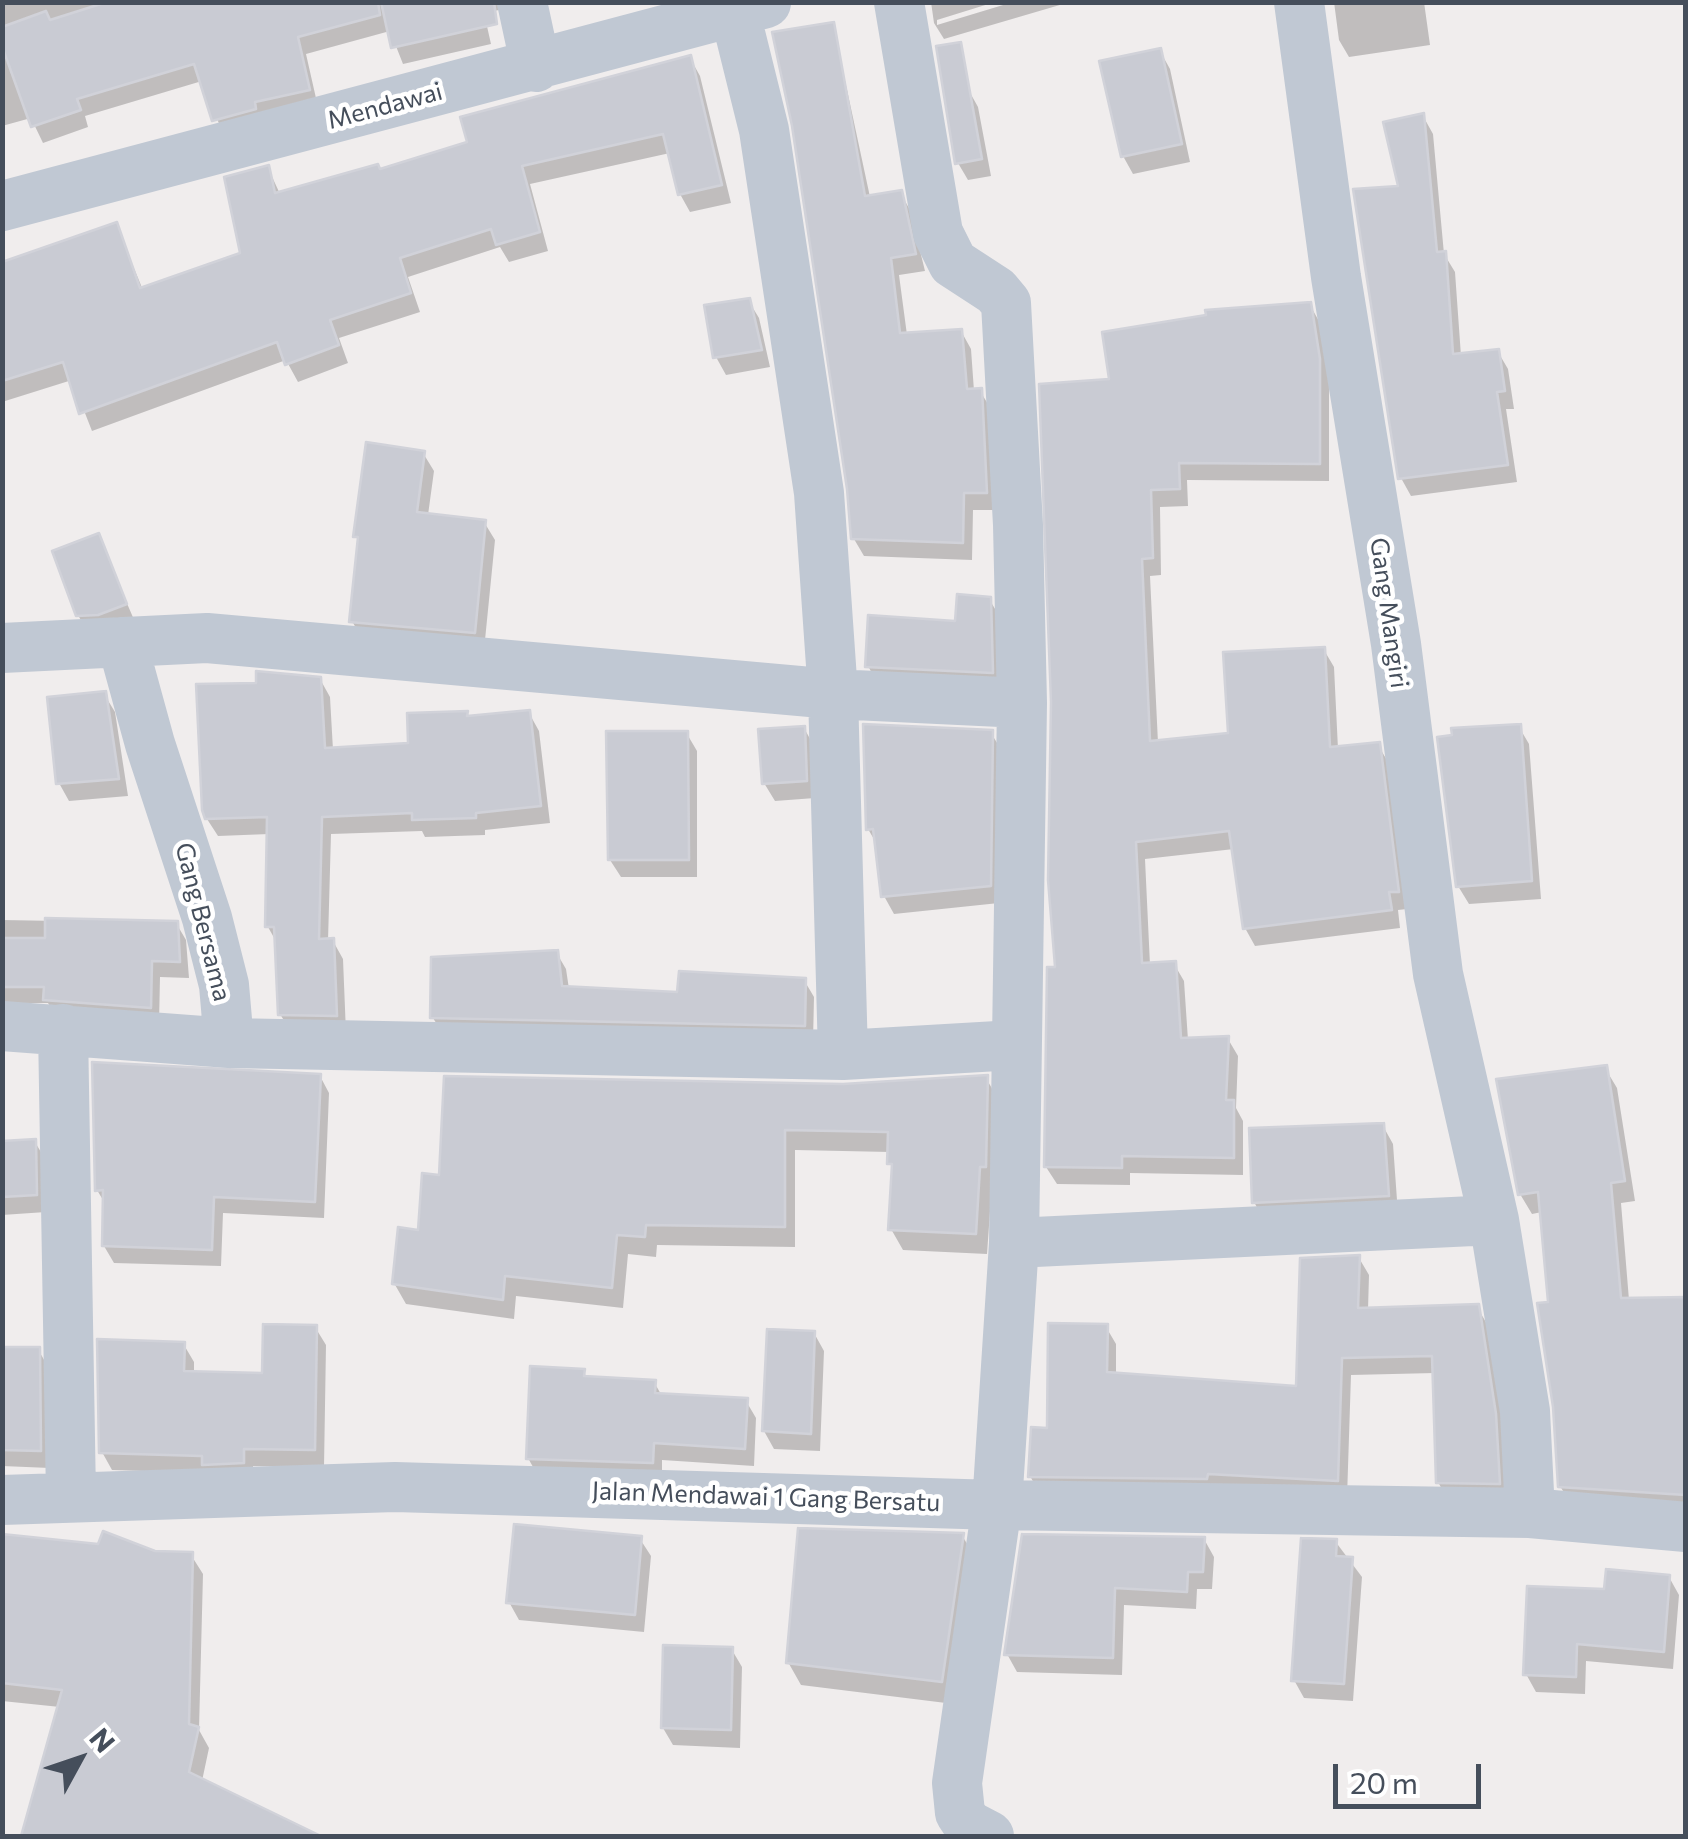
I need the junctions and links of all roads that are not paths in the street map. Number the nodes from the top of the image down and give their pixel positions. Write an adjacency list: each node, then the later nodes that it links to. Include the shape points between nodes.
1 (522, 2): 5 (street)
2 (899, 2): 10 (street, via 938,233 953,264 996,290 1008,316)
3 (1299, 2): 16 (street, Gang Mangiri, via 1396,644 1438,974)
4 (751, 8): 5 (street, Mendawai); 9 (street, via 819,493)
5 (536, 66): 6 (street, Mendawai)
6 (2, 206)
7 (122, 642): 8 (street); 9 (street, via 207,638); 13 (street, Gang Bersama, via 208,918)
8 (2, 648)
9 (833, 694): 10 (street); 15 (street)
10 (1022, 703): 14 (street)
11 (2, 1026): 12 (street, Gang Bersama)
12 (64, 1029): 13 (street, Gang Bersama); 18 (street)
13 (229, 1043): 15 (street)
14 (1015, 1045): 15 (street); 17 (street)
15 (844, 1054)
16 (1494, 1220): 17 (street); 21 (street, Gang Mangiri, via 1524,1411)
17 (1014, 1243): 20 (street)
18 (71, 1497): 19 (street, Jalan Mendawai 1 Gang Bersatu); 20 (street, Jalan Mendawai 1 Gang Bersatu, via 395,1486)
19 (2, 1500)
20 (997, 1505): 21 (street, Jalan Mendawai 1 Gang Bersatu); 23 (street, via 957,1784 960,1813)
21 (1530, 1512): 22 (street, Jalan Mendawai 1 Gang Bersatu)
22 (1686, 1527)
23 (988, 1836)

